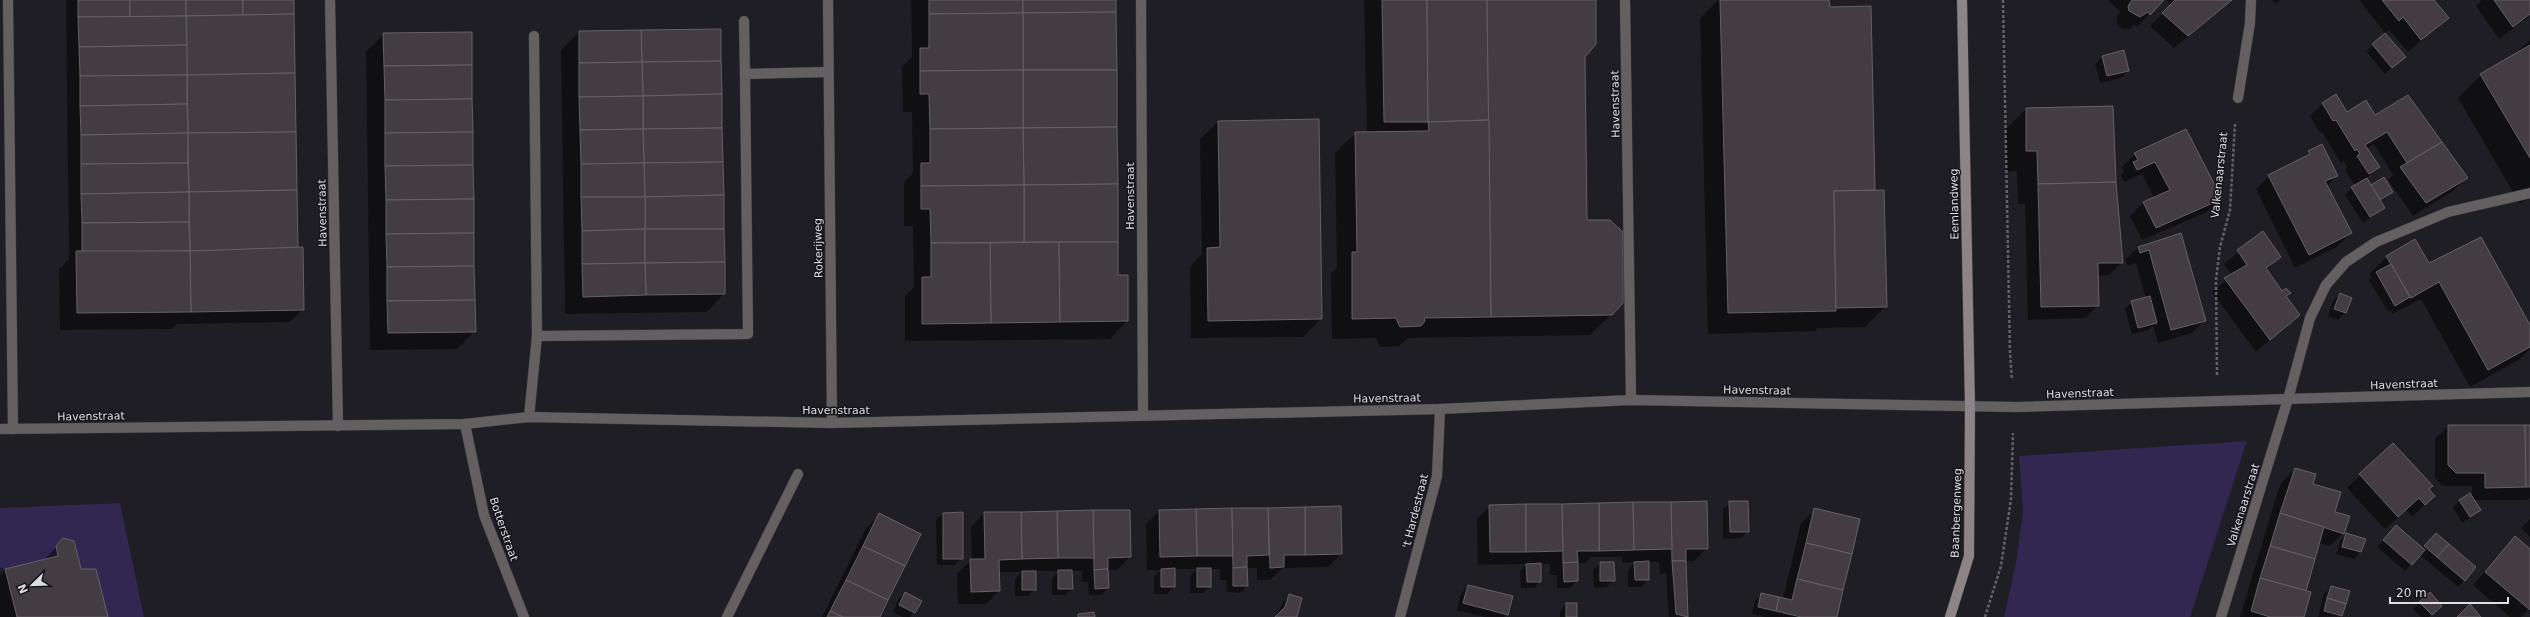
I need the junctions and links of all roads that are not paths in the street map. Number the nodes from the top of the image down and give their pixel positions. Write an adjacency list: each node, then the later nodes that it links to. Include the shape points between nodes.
1 (8, 0): 25 (street)
2 (330, 0): 24 (street, Havenstraat)
3 (828, 0): 10 (street, Rokerijweg)
4 (1141, 0): 20 (street, Havenstraat)
5 (1625, 0): 17 (street, Havenstraat)
6 (1962, 0): 18 (main road, Eemlandweg)
7 (2251, 0): 12 (street, via 2250,23)
8 (744, 21): 11 (street)
9 (534, 36): 14 (street)
10 (828, 72): 11 (street); 22 (street, Rokerijweg)
11 (745, 74): 14 (street, via 748,334)
12 (2238, 98)
13 (2530, 193): 16 (street, Valkenaarstraat, via 2448,212 2376,242 2346,262 2326,285 2310,318)
14 (537, 336): 21 (street)
15 (2530, 392): 16 (street, Havenstraat)
16 (2288, 399): 18 (street, Havenstraat); 32 (street, Valkenaarstraat)
17 (1631, 400): 18 (street, Havenstraat); 19 (street, Havenstraat)
18 (1970, 407): 31 (main road, Baanbergenweg, via 1969,556)
19 (1440, 409): 20 (street, Havenstraat); 30 (street, 't Hardestraat, via 1437,476)
20 (1143, 415): 22 (street, Havenstraat)
21 (529, 417): 22 (street, Havenstraat); 23 (street, Havenstraat)
22 (832, 423)
23 (465, 424): 24 (street, Havenstraat); 28 (street, Botterstraat, via 484,516)
24 (338, 426): 25 (street, Havenstraat)
25 (13, 429): 26 (street, Havenstraat)
26 (0, 430)
27 (798, 474): 29 (street)
28 (524, 617)
29 (727, 617)
30 (1400, 617)
31 (1950, 617)
32 (2220, 617)

